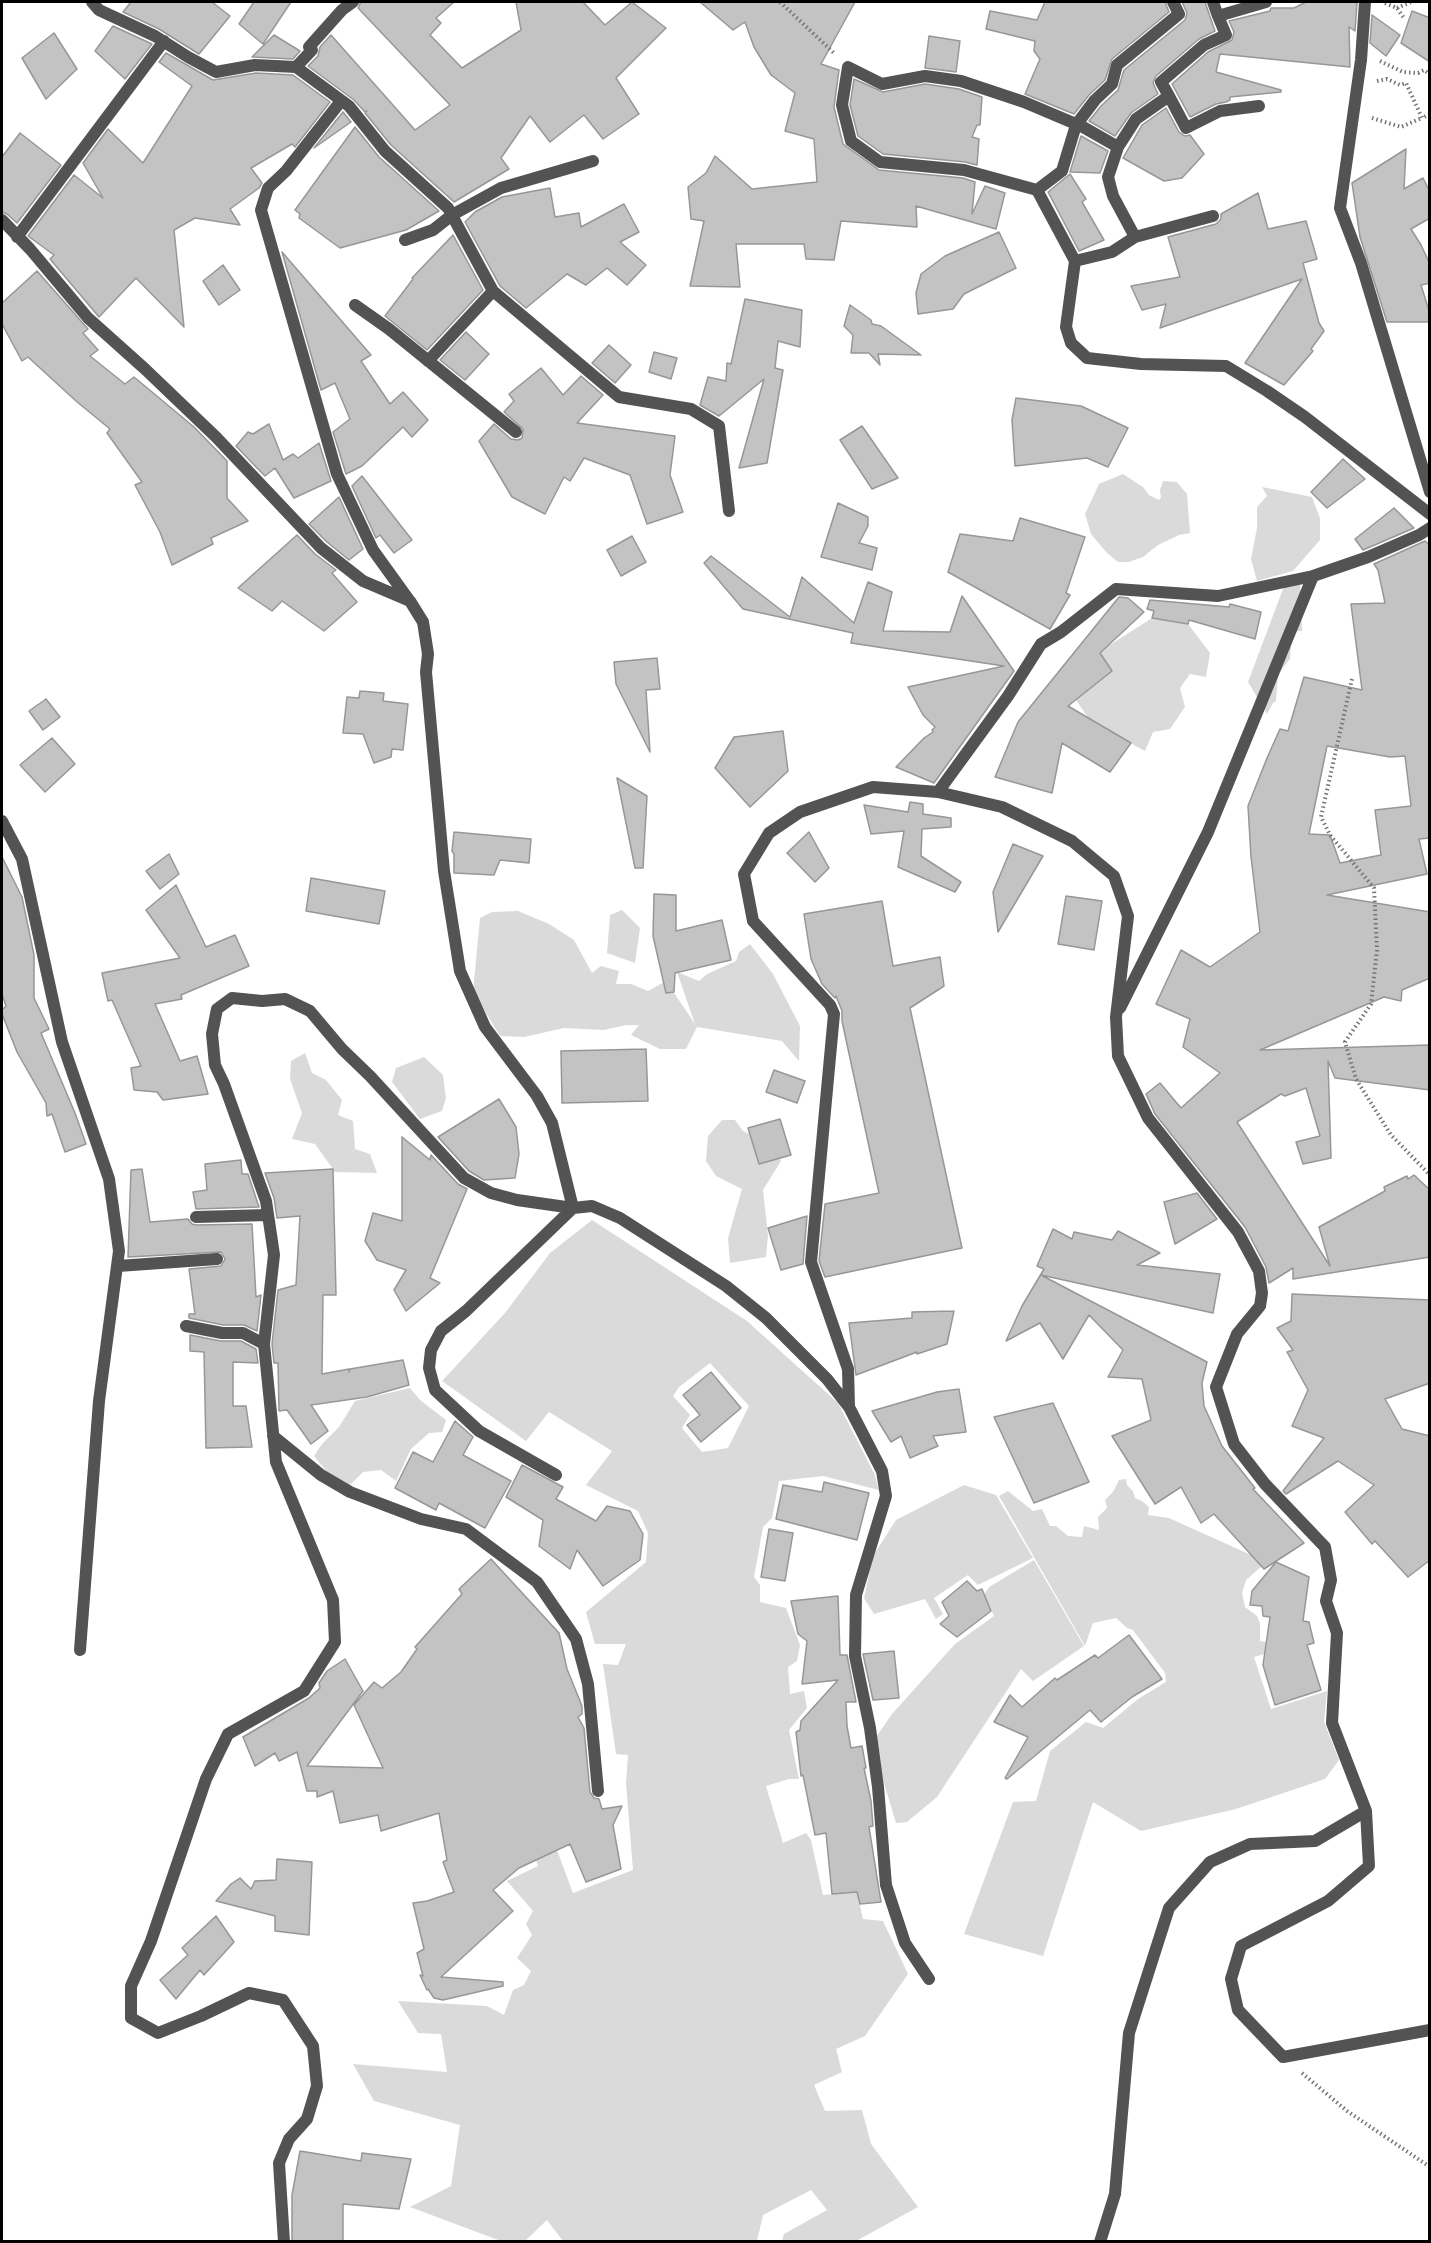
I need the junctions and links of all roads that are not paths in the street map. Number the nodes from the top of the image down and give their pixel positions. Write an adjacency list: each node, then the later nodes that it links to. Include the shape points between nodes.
1 (92, 2): 9 (street, via 99,10)
2 (353, 2): 7 (street)
3 (1173, 2): 14 (street, via 1179,14 1117,65 1112,84)
4 (1213, 2): 8 (street)
5 (1266, 2): 8 (street)
6 (1365, 2): 29 (street, via 1361,60 1340,208 1361,264)
7 (341, 6): 10 (street)
8 (1218, 16): 11 (street, via 1226,34 1204,45 1161,82)
9 (164, 41): 10 (street, via 216,72 255,65); 21 (street)
10 (296, 67): 12 (street)
11 (1169, 96): 13 (street, via 1186,128 1220,111); 15 (street, via 1136,118)
12 (341, 100): 18 (street, via 385,151); 34 (street, via 268,188 261,210 337,474 373,550)
13 (1259, 106)
14 (1076, 125): 15 (street); 17 (street, via 1062,171); 17 (street, via 962,81 925,76 882,84 848,67 842,105 851,141 880,162 964,170)
15 (1118, 147): 22 (street, via 1108,177 1113,196)
16 (593, 161): 18 (street, via 501,188)
17 (1037, 190): 24 (street)
18 (452, 215): 23 (street, via 433,230); 25 (street)
19 (1213, 216): 22 (street)
20 (2, 220): 21 (street)
21 (17, 237): 34 (street, via 88,318 216,437 321,548 363,581)
22 (1135, 237): 24 (street, via 1112,252)
23 (405, 240)
24 (1075, 261): 31 (street, via 1066,327 1071,344 1087,358 1226,366 1305,417)
25 (493, 291): 27 (street); 30 (street, via 619,397 691,409 719,426)
26 (355, 305): 27 (street)
27 (428, 362): 28 (street)
28 (516, 432)
29 (1430, 492)
30 (729, 511)
31 (1430, 514)
32 (1430, 528): 33 (street, via 1368,557)
33 (1313, 576): 35 (street, via 1218,596 1116,589 1041,644); 37 (street, via 1208,832)
34 (410, 601): 38 (street, via 423,622 428,654 426,672 444,871 460,970 485,1027 537,1096 552,1124)
35 (938, 792): 37 (street, via 1002,807 1072,841 1114,876 1128,916); 45 (street, via 873,787 800,812 769,833 744,874 753,921 834,1014 811,1262 848,1369)
36 (2, 821): 42 (street, via 22,858 62,1042 109,1179)
37 (1116, 1017): 50 (street, via 1118,1056 1148,1118 1239,1232 1259,1271 1260,1306 1237,1335 1216,1387 1234,1444 1265,1484 1325,1546 1330,1580 1326,1601 1337,1633 1332,1723)
38 (573, 1208): 39 (street, via 491,1193 464,1178 310,1011 285,999 232,998 217,1009 212,1035 215,1065); 45 (street, via 592,1206 620,1218 726,1286 766,1318 827,1379); 47 (street, via 441,1331 431,1350 429,1368 435,1390 479,1431)
39 (268, 1215): 40 (street); 44 (street, via 274,1255)
40 (195, 1217)
41 (217, 1259): 42 (street)
42 (118, 1266): 48 (street, via 99,1401)
43 (186, 1326): 44 (street, via 243,1333)
44 (264, 1344): 46 (street)
45 (849, 1407): 51 (street, via 882,1471 886,1496 856,1595 855,1656 878,1787 886,1885 905,1943)
46 (273, 1436): 49 (street, via 321,1475 350,1492 421,1518 466,1529 537,1582 576,1639 588,1684); 53 (street, via 276,1462 333,1600 335,1642 304,1690 228,1734 206,1779 151,1941 131,1986 131,2018 158,2033 249,1993 283,2000 313,2046 317,2086 307,2119 289,2139 279,2163)
47 (556, 1475)
48 (80, 1650)
49 (598, 1791)
50 (1366, 1811): 52 (street, via 1369,1866 1328,1901 1241,1946 1231,1979 1238,2010 1283,2057); 54 (street, via 1315,1841 1250,1844 1210,1862 1169,1908 1128,2033 1115,2194)
51 (929, 1979)
52 (1430, 2030)
53 (284, 2241)
54 (1100, 2241)

